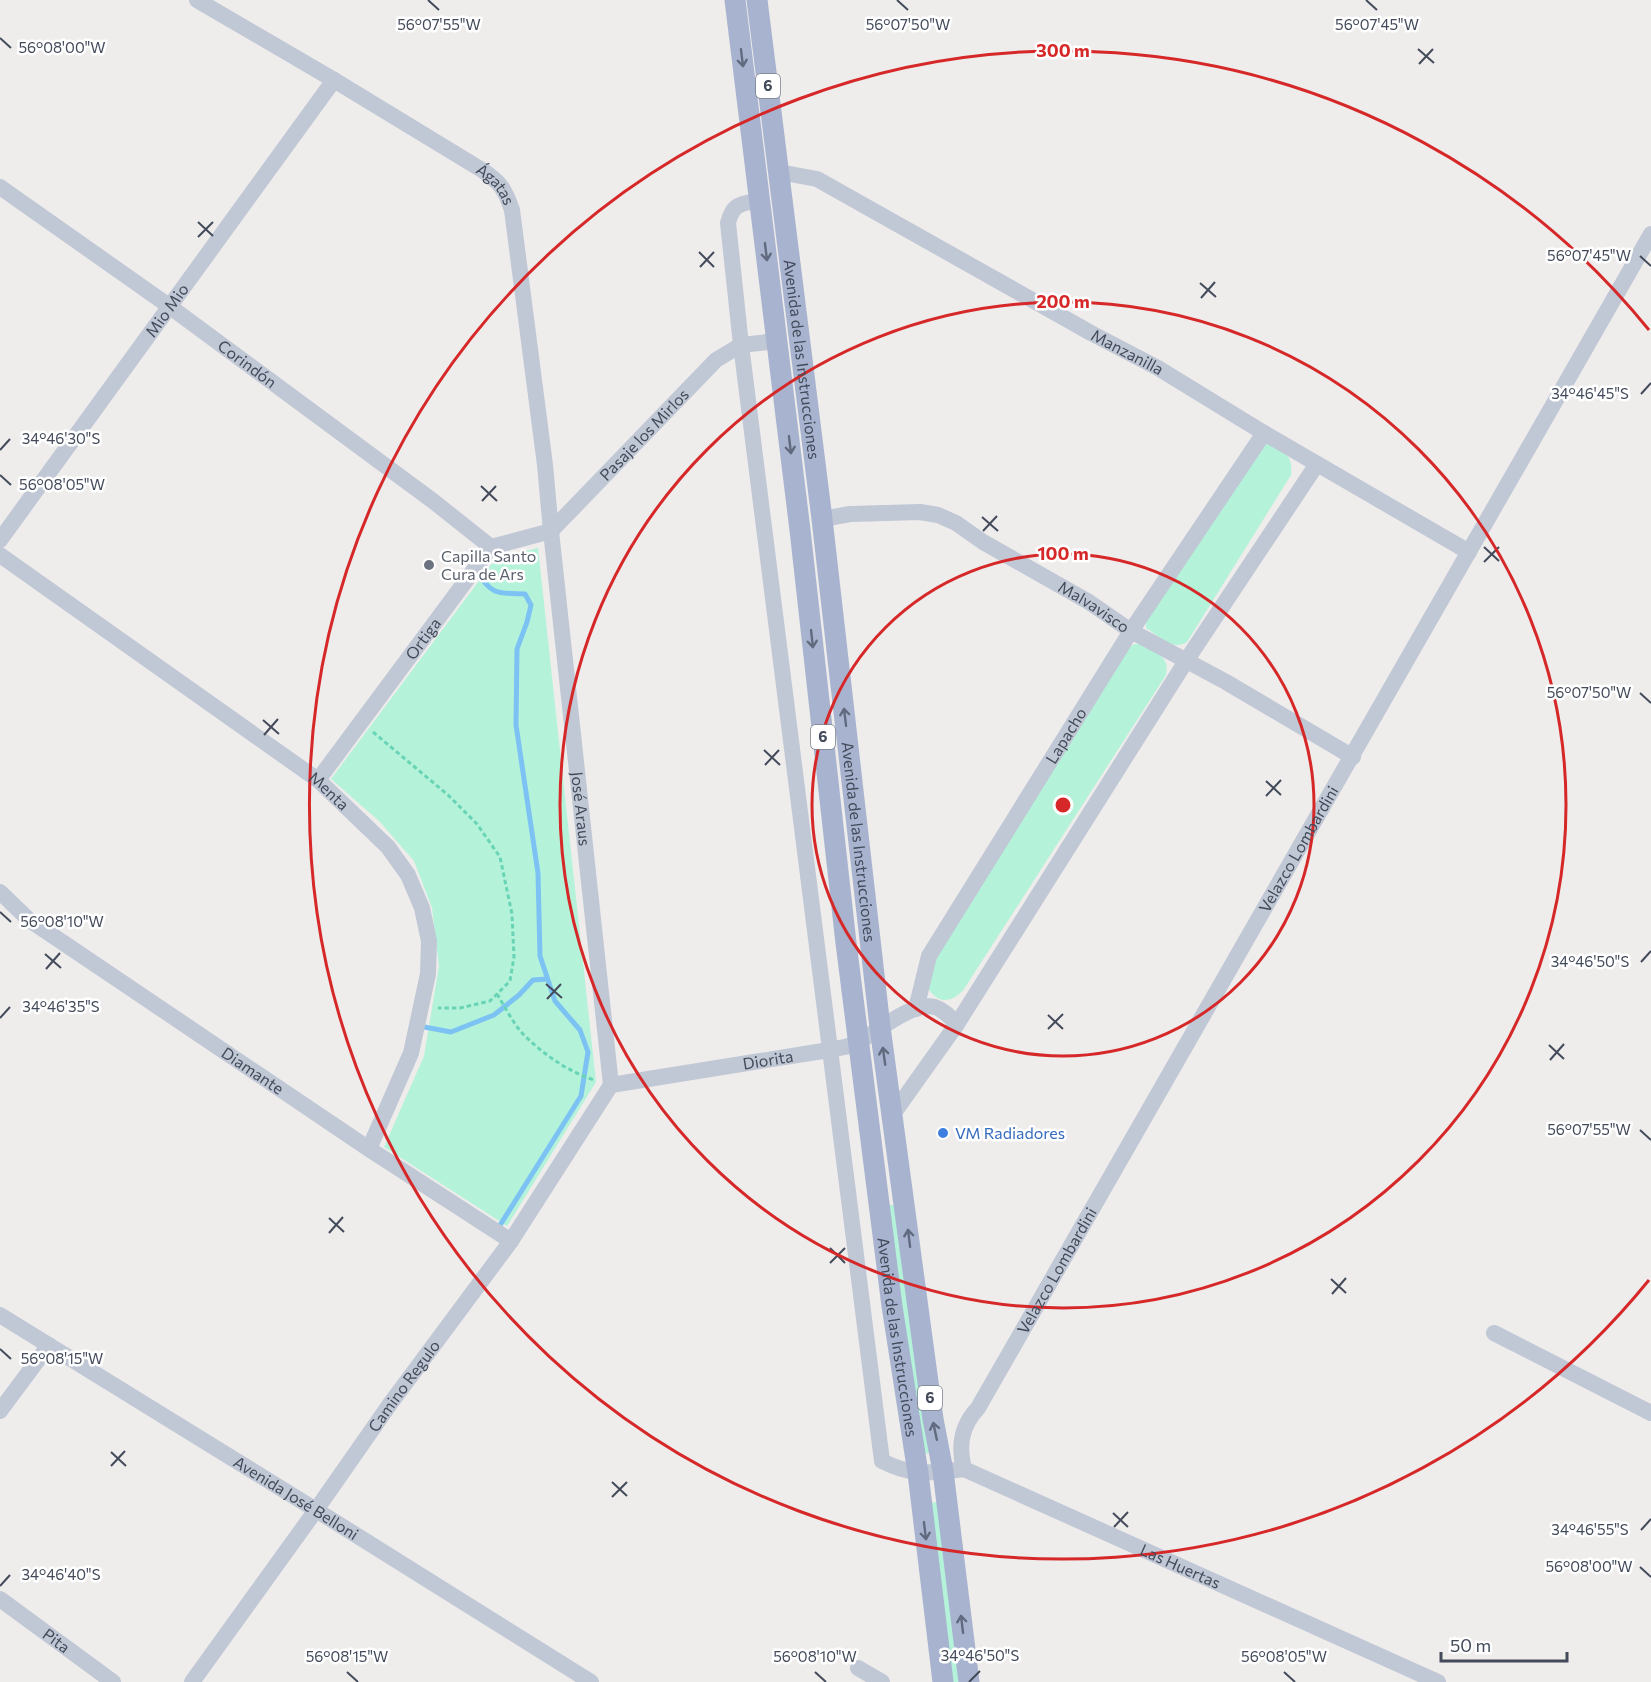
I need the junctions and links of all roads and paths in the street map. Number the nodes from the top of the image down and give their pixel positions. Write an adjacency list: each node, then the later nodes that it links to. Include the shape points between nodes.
1 (196, 0): 4 (street, Ágatas)
2 (735, 0): 7 (main road, Avenida de las Instrucciones / 6, one-way to 7)
3 (757, 0): 5 (main road, Avenida de las Instrucciones / 6)
4 (334, 80): 9 (street, Mio Mio); 15 (street, Ágatas, via 498,181 506,194 512,210)
5 (779, 172): 12 (street, Manzanilla, via 817,179 1158,368); 14 (main road, Avenida de las Instrucciones / 6)
6 (0, 187): 9 (street, Corindón)
7 (760, 200): 10 (main road, Avenida de las Instrucciones / 6, one-way to 10); 11 (street, Avenida de las Instrucciones, via 739,204 728,223)
8 (1651, 234): 18 (street, Velazco Lombardini)
9 (169, 306): 16 (street, Mio Mio); 17 (street, Corindón)
10 (777, 341): 11 (street); 31 (main road, Avenida de las Instrucciones / 6, one-way to 31)
11 (741, 345): 15 (street, Pasaje los Mirlos, via 716,360); 32 (street, Avenida de las Instrucciones)
12 (1264, 433): 13 (street, Manzanilla); 20 (street, Lapacho)
13 (1317, 464): 18 (street, Manzanilla); 21 (street)
14 (822, 519): 20 (street, Malvavisco, via 850,514 938,515 1089,602); 30 (main road, Avenida de las Instrucciones / 6, one-way to 14)
15 (551, 531): 17 (street); 33 (street, José Araus)
16 (0, 540)
17 (492, 547): 22 (street, Ortiga)
18 (1469, 552): 23 (street, Velazco Lombardini)
19 (0, 555): 24 (street, Menta)
20 (1131, 631): 21 (street, Malvavisco); 28 (street, Lapacho, via 929,956)
21 (1186, 661): 23 (street, Malvavisco); 29 (street)
22 (361, 721): 24 (street, Ortiga); 26 (path, via 477,824 500,857 512,914 514,957 510,981)
23 (1353, 757): 42 (street, Velazco Lombardini, via 969,1418)
24 (318, 780): 27 (street, Menta, via 388,847 408,875 422,908 429,941)
25 (0, 892): 35 (street, Diamante, via 28,919)
26 (498, 996): 27 (path, via 460,1008); 33 (path, via 522,1033 551,1058 578,1075)
27 (421, 1008): 35 (street, Menta, via 411,1053)
28 (916, 1009): 29 (street, via 933,1006); 30 (street, Diorita)
29 (957, 1024): 34 (street)
30 (880, 1027): 31 (street, Diorita); 34 (main road, Avenida de las Instrucciones / 6, one-way to 30)
31 (859, 1043): 32 (street, Diorita); 43 (main road, Avenida de las Instrucciones / 6, via 892,1306)
32 (829, 1050): 33 (street, Diorita); 43 (street, Avenida de las Instrucciones, via 882,1461 899,1470)
33 (603, 1082): 36 (street, Camino Regulo)
34 (893, 1114): 42 (main road, Avenida de las Instrucciones / 6, one-way to 34, via 933,1419)
35 (369, 1149): 36 (street, Diamante)
36 (512, 1241): 44 (street, Camino Regulo)
37 (0, 1315): 39 (street, Avenida José Belloni)
38 (1494, 1333): 41 (street)
39 (50, 1345): 40 (street); 44 (street, Avenida José Belloni)
40 (0, 1411)
41 (1651, 1413)
42 (953, 1470): 43 (street, Las Huertas); 52 (main road, Avenida de las Instrucciones / 6, one-way to 42); 53 (street, Las Huertas)
43 (918, 1473): 51 (main road, Avenida de las Instrucciones / 6, one-way to 51)
44 (316, 1510): 48 (street, Camino Regulo); 49 (street, Avenida José Belloni)
45 (0, 1599): 47 (street, Pita)
46 (858, 1668): 50 (street)
47 (113, 1682)
48 (192, 1682)
49 (591, 1682)
50 (882, 1682)
51 (943, 1682)
52 (969, 1682)
53 (1438, 1682)

